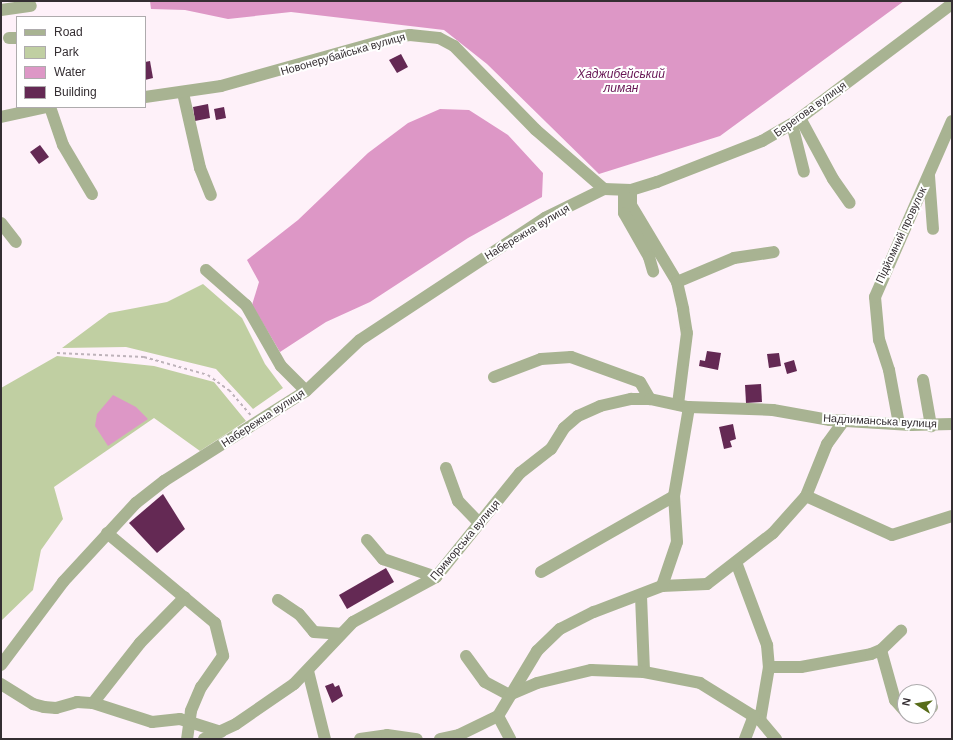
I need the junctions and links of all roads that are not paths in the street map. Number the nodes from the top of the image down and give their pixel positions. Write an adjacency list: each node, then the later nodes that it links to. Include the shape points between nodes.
1 (952, 4): 9 (street, Берегова вулиця)
2 (31, 6): 3 (street)
3 (1, 10)
4 (183, 93): 5 (street, Новонерубайська вулиця); 13 (street, Новонерубайська вулиця, via 309,64 396,37 410,35 439,38 454,46 536,130); 16 (street, via 200,168)
5 (146, 97)
6 (43, 108): 8 (street)
7 (48, 108): 15 (street, via 63,145)
8 (1, 117)
9 (796, 121): 11 (street); 14 (street, Берегова вулиця, via 737,153); 17 (street)
10 (952, 121): 12 (street, Підйомний провулок)
11 (804, 172)
12 (929, 176): 19 (street); 31 (street, Підйомний провулок, via 911,209 875,297 879,340 889,370)
13 (604, 189): 14 (street, Берегова вулиця); 27 (street, Набережна вулиця, via 545,218 360,340)
14 (627, 190): 23 (street, via 624,212 649,257); 24 (street, via 631,205)
15 (92, 194)
16 (212, 195)
17 (850, 203)
18 (1, 224): 20 (street)
19 (933, 229)
20 (16, 242)
21 (774, 252): 24 (street, via 734,258)
22 (206, 270): 27 (street, via 246,305 281,366)
23 (653, 271)
24 (677, 282): 29 (street, via 687,333)
25 (494, 377): 28 (street, via 541,359 571,357 640,382)
26 (923, 380): 33 (street)
27 (306, 391): 39 (street, Набережна вулиця, via 164,481 136,503)
28 (650, 399): 29 (street, Приморська вулиця); 38 (street, Приморська вулиця, via 631,399 600,406 578,416 564,428 551,449 520,473)
29 (684, 405): 30 (street, Надлиманська вулиця, via 773,410); 35 (street)
30 (844, 421): 31 (street, Надлиманська вулиця); 36 (street, via 826,444)
31 (899, 424): 33 (street, Надлиманська вулиця)
32 (952, 424): 33 (street, Надлиманська вулиця)
33 (931, 426)
34 (446, 468): 38 (street, via 458,501)
35 (674, 496): 42 (street); 44 (street, via 677,542)
36 (806, 496): 37 (street, via 892,535); 41 (street, via 773,533)
37 (952, 516)
38 (480, 524): 43 (street, Приморська вулиця)
39 (107, 533): 46 (street); 52 (street, Набережна вулиця, via 37,613)
40 (367, 540): 43 (street, via 383,559)
41 (736, 562): 44 (street, via 702,586); 53 (street, via 763,631)
42 (541, 572)
43 (436, 577): 49 (street, Приморська вулиця, via 353,622)
44 (662, 586): 45 (street)
45 (641, 596): 55 (street); 57 (street, via 594,612 560,629 537,651)
46 (185, 597): 59 (street, via 140,643); 62 (street, via 215,624 223,656 201,687 191,711)
47 (278, 600): 49 (street, via 299,614 314,632 326,635)
48 (901, 631): 50 (street)
49 (340, 634): 54 (street, Приморська вулиця)
50 (881, 650): 53 (street, via 801,667); 58 (street)
51 (466, 656): 57 (street, via 485,682)
52 (1, 665)
53 (769, 667): 61 (street)
54 (308, 671): 63 (street, Приморська вулиця, via 294,684); 66 (street)
55 (644, 672): 57 (street, via 591,670 537,683); 61 (street, via 700,683)
56 (1, 684): 59 (street, via 33,704 44,707 56,708 77,702)
57 (509, 695): 60 (street)
58 (897, 702)
59 (93, 703): 62 (street, via 152,722)
60 (498, 716): 69 (street, via 459,735); 70 (street)
61 (757, 718): 71 (street); 72 (street)
62 (192, 720): 63 (street); 64 (street)
63 (221, 732): 65 (street, Приморська вулиця)
64 (187, 739)
65 (204, 739)
66 (325, 739)
67 (360, 739): 68 (street, via 387,735)
68 (417, 739)
69 (440, 739)
70 (510, 739)
71 (745, 739)
72 (776, 739)

